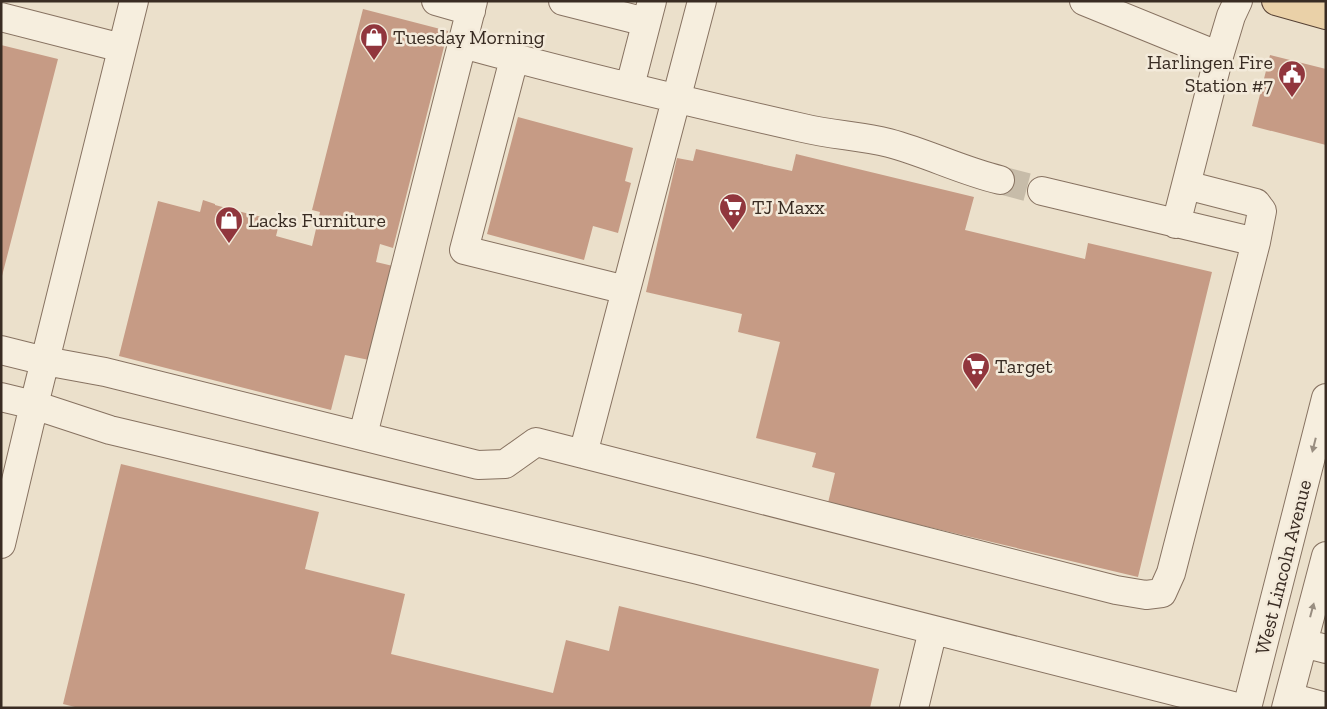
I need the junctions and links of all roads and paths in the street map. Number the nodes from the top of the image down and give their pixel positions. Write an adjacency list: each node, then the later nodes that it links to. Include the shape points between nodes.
1 (134, 1): 13 (street)
2 (436, 1): 8 (street)
3 (563, 1): 9 (street)
4 (702, 1): 17 (street)
5 (1084, 1): 14 (street)
6 (1238, 1): 14 (street)
7 (1276, 1): 10 (main road)
8 (472, 6): 12 (street)
9 (649, 12): 16 (street)
10 (1326, 15)
11 (1, 17): 13 (street)
12 (462, 44): 15 (street); 29 (street)
13 (122, 48): 25 (street)
14 (1219, 56): 19 (street)
15 (514, 59): 16 (street); 23 (street, via 464,250)
16 (630, 86): 17 (street)
17 (677, 98): 18 (street, via 819,132 887,142 977,175); 23 (street)
18 (1000, 180)
19 (1186, 185): 21 (street); 22 (street, via 1256,202 1262,211)
20 (1042, 191): 21 (street)
21 (1176, 224): 22 (street)
22 (1256, 242): 30 (street, via 1171,573 1162,593 1146,595 1116,590)
23 (626, 290): 30 (street)
24 (1, 350): 25 (street)
25 (45, 361): 28 (street); 29 (street, via 105,372)
26 (1, 397): 28 (street)
27 (1326, 398): 39 (street, West Lincoln Avenue, one-way to 39)
28 (34, 405): 31 (street); 33 (street, via 110,430 698,570)
29 (365, 436): 30 (street, via 478,464 506,464 536,442)
30 (583, 454)
31 (1, 544)
32 (1326, 556): 34 (street, West Lincoln Avenue, one-way to 32)
33 (933, 630): 37 (street); 38 (street)
34 (1314, 646): 35 (street, West Lincoln Avenue)
35 (1288, 702): 36 (street)
36 (1326, 707)
37 (914, 708)
38 (1241, 708)
39 (1247, 708)

